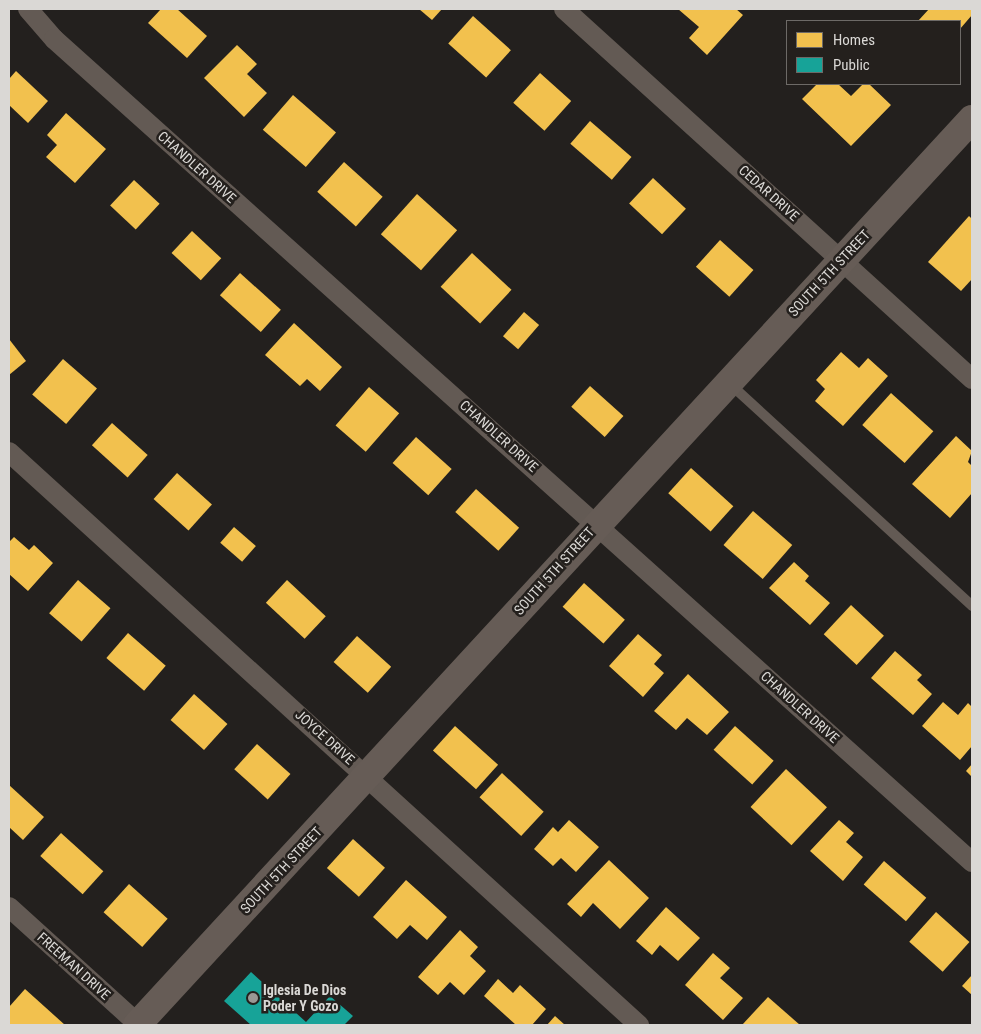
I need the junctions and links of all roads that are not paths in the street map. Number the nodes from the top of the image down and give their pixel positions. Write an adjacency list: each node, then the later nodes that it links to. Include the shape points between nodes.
1 (28, 9): 8 (street, CHANDLER DRIVE, via 54,40)
2 (577, 13): 4 (street, CEDAR DRIVE)
3 (972, 119): 4 (street, SOUTH 5TH STREET)
4 (842, 259): 5 (street, CEDAR DRIVE); 6 (street, SOUTH 5TH STREET)
5 (972, 379)
6 (728, 382): 8 (street, SOUTH 5TH STREET); 9 (lane)
7 (9, 452): 10 (street, JOYCE DRIVE)
8 (597, 524): 10 (street, SOUTH 5TH STREET); 11 (street, CHANDLER DRIVE)
9 (972, 606)
10 (368, 776): 13 (street, SOUTH 5TH STREET); 14 (street, JOYCE DRIVE)
11 (972, 862)
12 (9, 907): 13 (street, FREEMAN DRIVE)
13 (138, 1025)
14 (639, 1025)

